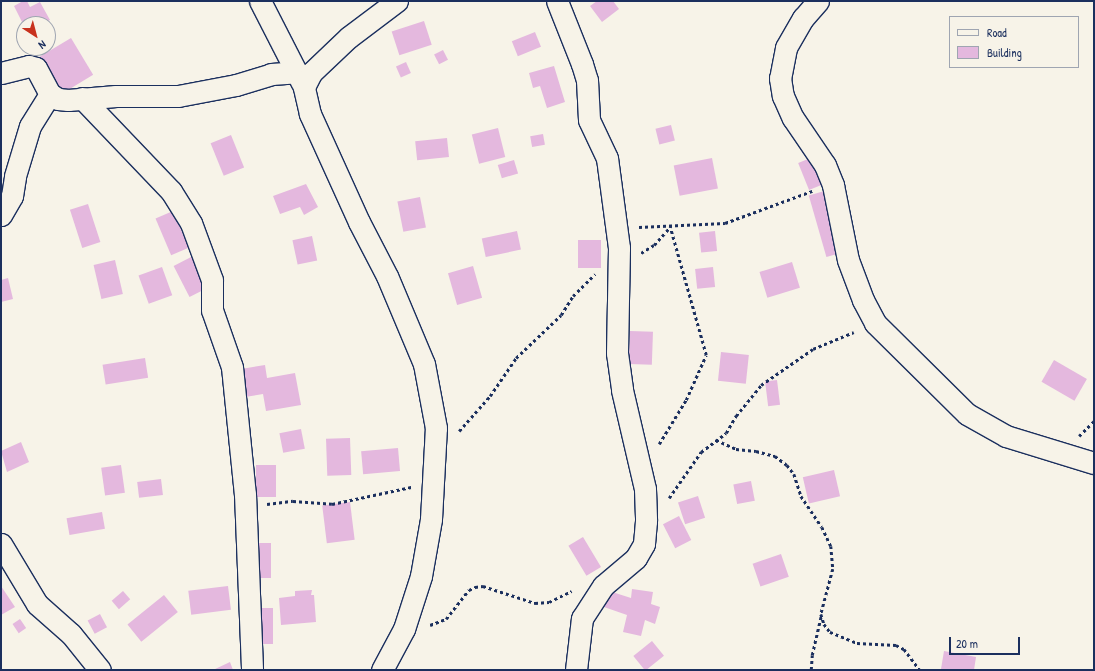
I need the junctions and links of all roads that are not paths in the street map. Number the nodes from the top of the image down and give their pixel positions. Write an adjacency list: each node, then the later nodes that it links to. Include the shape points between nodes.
1 (260, 1): 6 (street)
2 (397, 1): 6 (street, via 349,37)
3 (557, 1): 15 (street, via 587,80 589,120 606,158 618,260 617,353 622,390 645,489 646,521 644,544 636,558 603,586 582,618)
4 (818, 1): 10 (street, via 803,18 786,48 780,78 783,96 793,118 825,166 833,185 848,260 863,300 876,323 968,414 1006,436)
5 (1, 73): 7 (street, via 29,66 36,68)
6 (300, 80): 8 (street, via 271,74 236,85 178,96); 14 (street, via 310,114 359,222 387,276 424,364 436,428 431,519 421,576 404,629)
7 (50, 94): 8 (street, via 58,99); 9 (street, via 30,126 15,176 12,196)
8 (82, 98): 13 (street, via 171,191 191,223 212,280 212,310 219,336 232,367 245,494)
9 (1, 215)
10 (1094, 463)
11 (1, 544): 12 (street, via 37,604 71,634)
12 (100, 670)
13 (252, 670)
14 (382, 670)
15 (576, 670)

